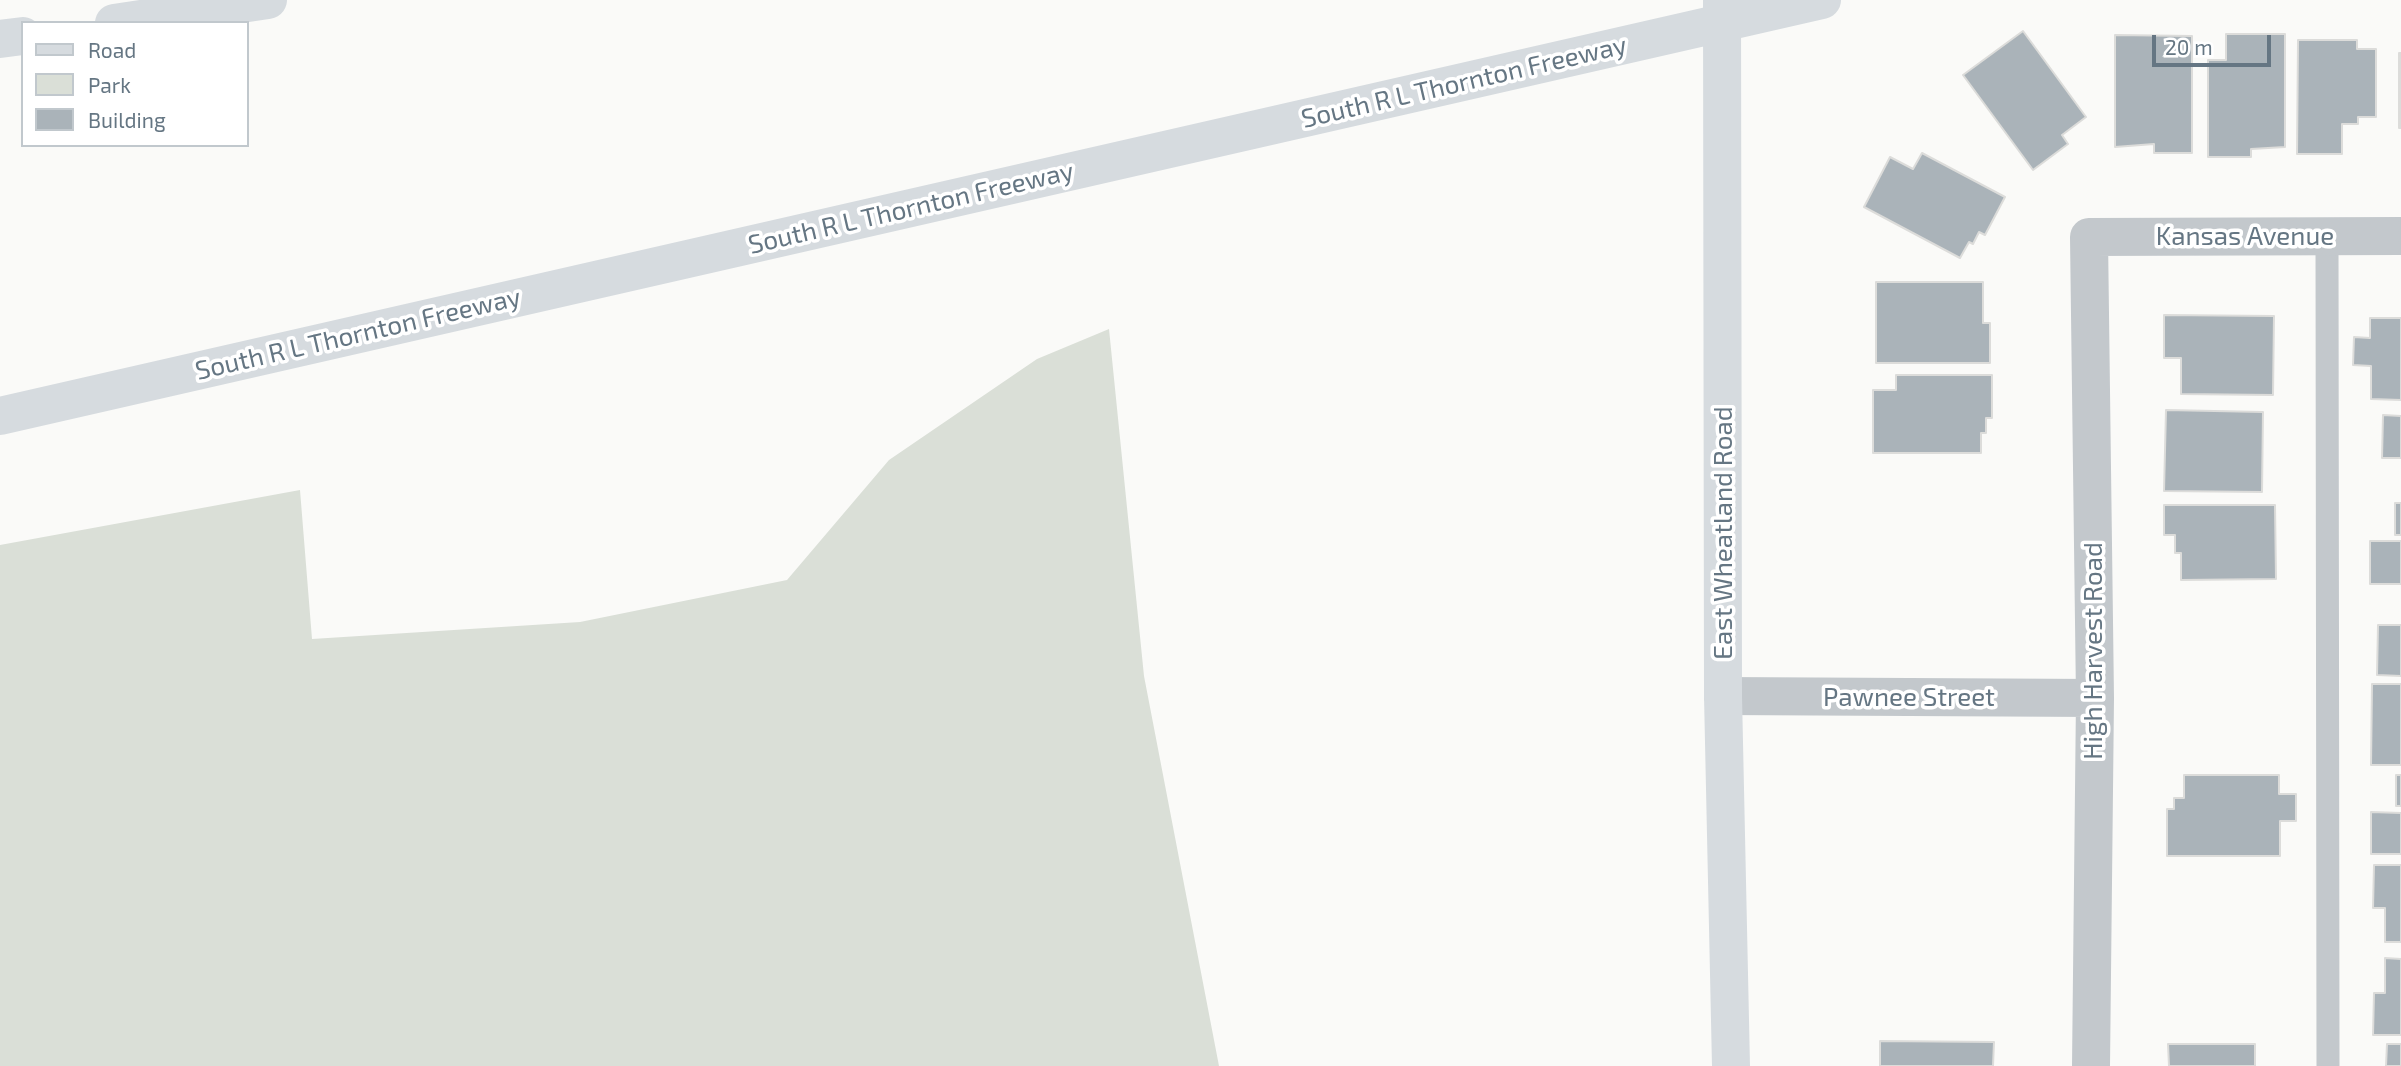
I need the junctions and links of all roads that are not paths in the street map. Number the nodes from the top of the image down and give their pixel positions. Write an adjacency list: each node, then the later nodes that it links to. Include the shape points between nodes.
1 (268, 0): 4 (main road)
2 (1822, 0): 3 (main road, South R L Thornton Freeway)
3 (1723, 11): 10 (main road, South R L Thornton Freeway); 11 (main road, East Wheatland Road)
4 (127, 21)
5 (21, 36): 6 (main road)
6 (0, 39)
7 (2327, 236): 8 (street, Kansas Avenue); 9 (street, Kansas Avenue); 15 (lane)
8 (2401, 236)
9 (2088, 237): 12 (street, High Harvest Road)
10 (0, 416)
11 (1723, 696): 12 (street, Pawnee Street); 13 (main road, East Wheatland Road)
12 (2095, 698): 14 (street, High Harvest Road)
13 (1731, 1066)
14 (2091, 1066)
15 (2328, 1066)

